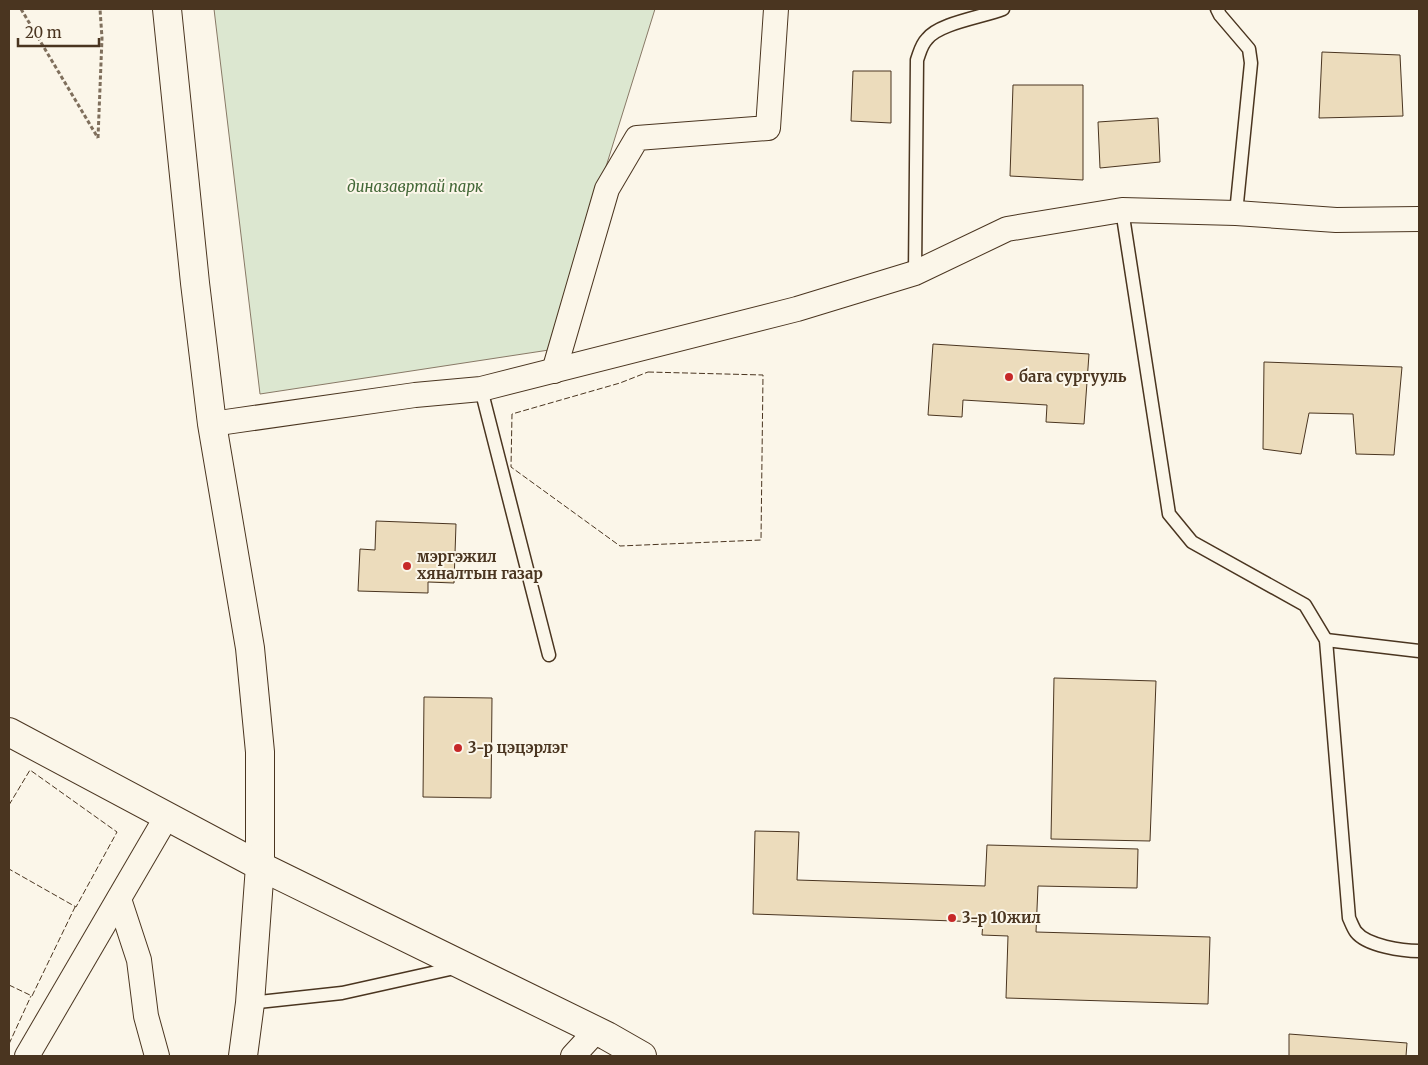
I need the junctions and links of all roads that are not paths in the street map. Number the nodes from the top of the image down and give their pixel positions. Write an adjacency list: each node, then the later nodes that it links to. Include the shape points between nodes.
1 (167, 9): 11 (street)
2 (776, 9): 9 (street, via 768,128 638,138 607,190)
3 (1003, 9): 8 (lane, via 944,27 928,37 917,60)
4 (1217, 9): 6 (lane, via 1249,49 1251,63)
5 (1122, 210): 6 (street); 8 (street, via 1007,230); 12 (lane, via 1169,514 1192,542 1305,604)
6 (1236, 213): 7 (street, via 1336,220)
7 (1419, 219)
8 (915, 273): 9 (street, via 797,309)
9 (554, 371): 10 (street)
10 (481, 389): 11 (street, via 415,395); 14 (lane)
11 (212, 424): 17 (street, via 250,648 260,752)
12 (1326, 640): 13 (lane); 19 (lane, via 1349,918 1357,934 1378,945 1401,951)
13 (1419, 651)
14 (549, 655)
15 (9, 732): 16 (street)
16 (167, 816): 17 (street); 18 (street)
17 (260, 866): 20 (street); 21 (street)
18 (119, 900): 23 (street); 24 (street, via 139,960 146,1016)
19 (1419, 951)
20 (464, 966): 21 (lane, via 342,993); 22 (street)
21 (250, 1003): 25 (street)
22 (596, 1031): 26 (street); 27 (street)
23 (27, 1056)
24 (157, 1056)
25 (243, 1056)
26 (573, 1056)
27 (642, 1056)

